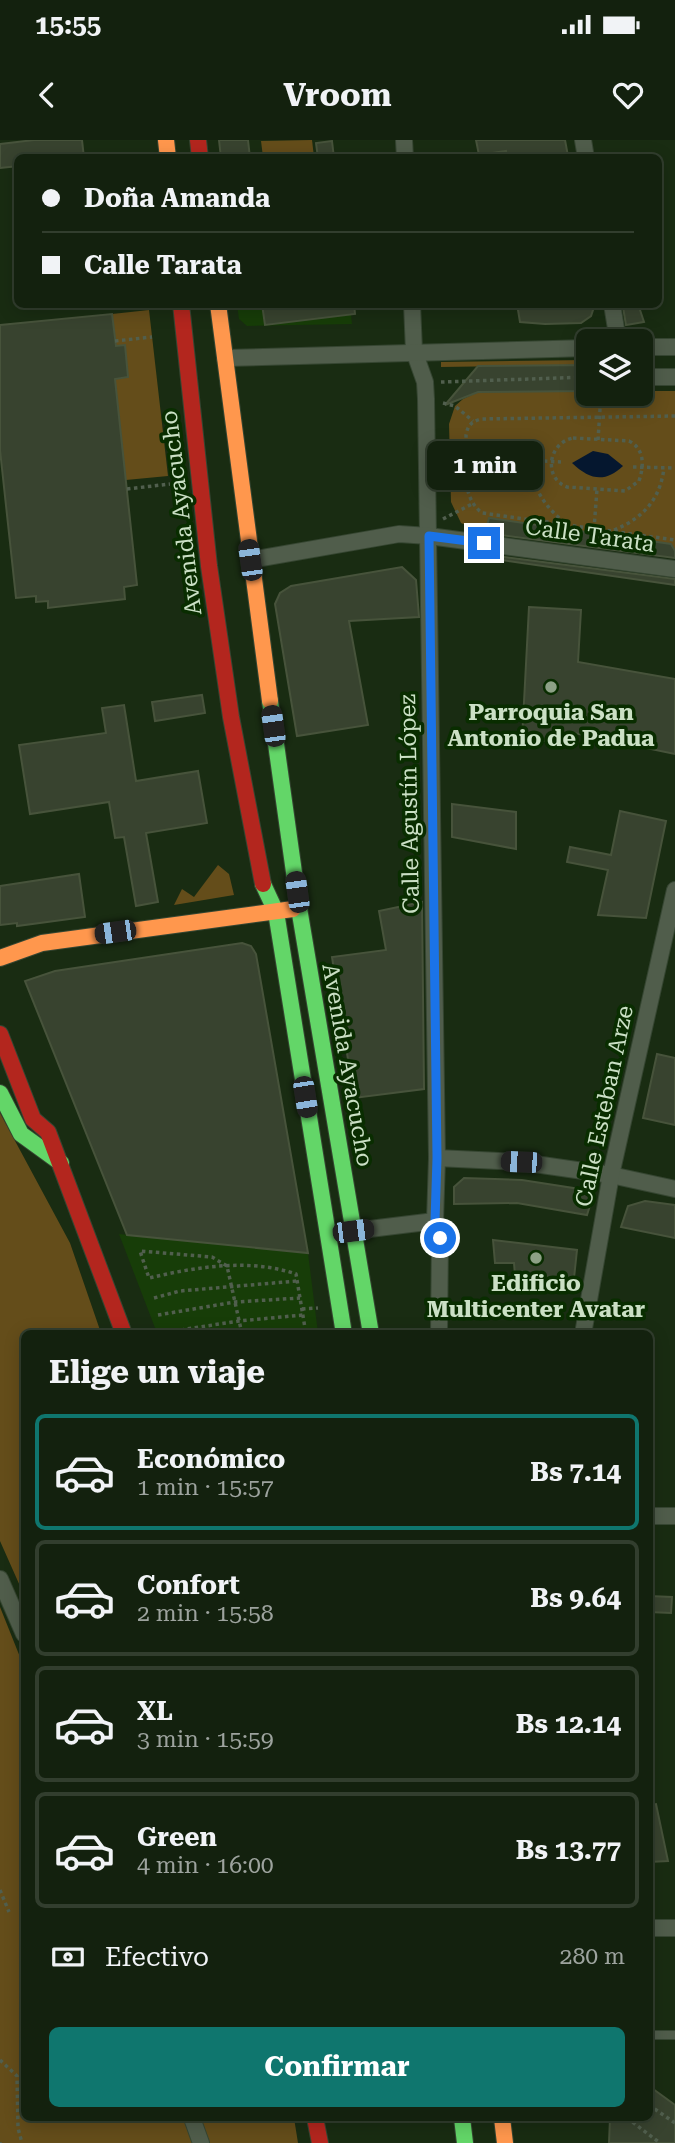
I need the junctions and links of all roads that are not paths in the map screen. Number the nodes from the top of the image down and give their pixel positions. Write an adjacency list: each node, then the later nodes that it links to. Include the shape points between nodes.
1 (181, 308): 18 (main road, Avenida Ayacucho, via 209,566 231,717 262,883)
2 (219, 308): 10 (main road, Avenida Ayacucho)
3 (412, 308): 9 (street, Calle Agustín López)
4 (613, 308): 5 (street)
5 (616, 329)
6 (653, 347): 7 (street)
7 (675, 347)
8 (576, 348): 9 (street)
9 (414, 351): 10 (street); 13 (street, Calle Agustín López, via 425,382)
10 (225, 358): 14 (main road, Avenida Ayacucho)
11 (653, 376): 12 (street)
12 (675, 377)
13 (429, 531): 14 (street, Calle Tarata); 15 (street, Calle Tarata); 22 (street, Calle Agustín López)
14 (250, 560): 17 (main road, Avenida Ayacucho)
15 (675, 569)
16 (675, 890): 24 (street, Calle Esteban Arze)
17 (299, 908): 18 (main road); 27 (main road, Avenida Ayacucho)
18 (276, 912): 19 (main road, via 42,943); 29 (main road, Avenida Ayacucho)
19 (4, 956)
20 (0, 1034): 23 (main road, via 33,1119 48,1132)
21 (0, 1093): 23 (main road, via 21,1133)
22 (437, 1158): 24 (street, via 521,1162); 26 (street, Calle Agustín López)
23 (61, 1163): 28 (main road)
24 (611, 1175): 25 (street); 32 (street, Calle Esteban Arze)
25 (675, 1189)
26 (435, 1221): 27 (street); 31 (street, Calle Agustín López, via 440,1238)
27 (353, 1231): 30 (main road, Avenida Ayacucho)
28 (123, 1330)
29 (343, 1330)
30 (370, 1330)
31 (439, 1330)
32 (584, 1330)
33 (653, 1516): 34 (street)
34 (675, 1516)
35 (0, 1579): 36 (street)
36 (21, 1627)
37 (653, 1928): 38 (street)
38 (675, 1928)
39 (653, 2035): 40 (lane)
40 (675, 2035)
41 (193, 2121): 45 (street)
42 (316, 2121): 46 (main road)
43 (462, 2121): 47 (main road)
44 (502, 2121): 48 (main road)
45 (201, 2143)
46 (320, 2143)
47 (465, 2143)
48 (505, 2143)

